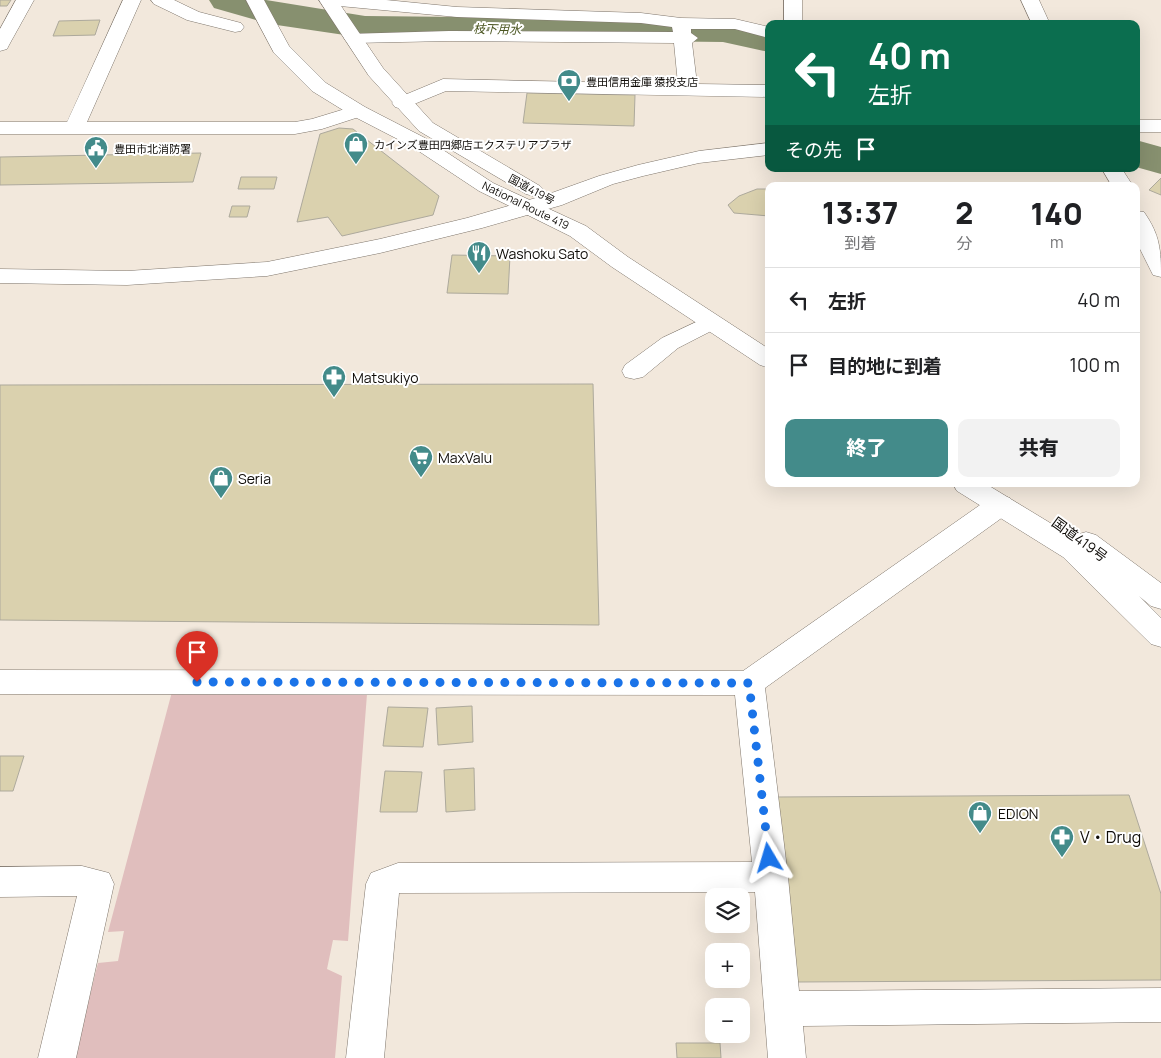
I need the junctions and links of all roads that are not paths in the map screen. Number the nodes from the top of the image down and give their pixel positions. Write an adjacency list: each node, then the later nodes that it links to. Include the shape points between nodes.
1 (132, 0): 24 (main road)
2 (160, 0): 12 (main road, via 193,16)
3 (255, 0): 21 (main road, National Route 419, via 281,49 319,87)
4 (328, 0): 9 (main road); 15 (main road, 国道419号)
5 (793, 0): 10 (main road)
6 (1030, 0): 11 (main road)
7 (642, 9): 9 (main road); 13 (main road)
8 (14, 10): 16 (main road)
9 (454, 19): 13 (main road); 15 (main road)
10 (793, 20)
11 (1039, 20)
12 (235, 27)
13 (681, 30): 14 (main road, via 735,24); 17 (main road); 18 (main road)
14 (765, 32)
15 (353, 38): 20 (main road, 国道419号)
16 (0, 45)
17 (765, 48)
18 (688, 90): 19 (main road); 20 (main road, via 443,85)
19 (765, 91)
20 (402, 103): 27 (main road, 国道419号, via 426,127 510,178)
21 (358, 111): 24 (main road, via 295,128); 28 (main road, National Route 419, via 418,142 486,187)
22 (1140, 126): 23 (main road)
23 (1161, 126)
24 (75, 127): 25 (main road)
25 (0, 128)
26 (765, 149): 27 (main road, via 699,157 638,171)
27 (554, 200): 28 (main road); 33 (main road, 国道419号, via 579,220)
28 (529, 207): 31 (main road, via 389,244 267,269 127,278); 32 (main road, National Route 419, via 578,231)
29 (1140, 225): 30 (main road)
30 (1161, 270)
31 (0, 276)
32 (711, 322): 34 (main road, National Route 419); 35 (main road, via 670,343)
33 (765, 340)
34 (765, 357)
35 (634, 371)
36 (976, 487): 37 (main road)
37 (998, 494): 38 (main road, 国道419号, via 1056,520); 39 (main road, via 1073,550); 41 (main road)
38 (1161, 598)
39 (1161, 636)
40 (0, 682): 41 (main road)
41 (749, 683): 42 (main road)
42 (771, 877): 45 (main road); 47 (main road, via 398,878 383,884)
43 (0, 882): 46 (main road, via 82,881 96,884)
44 (1161, 1005): 45 (main road)
45 (782, 1009): 48 (main road)
46 (57, 1058)
47 (365, 1058)
48 (787, 1058)

